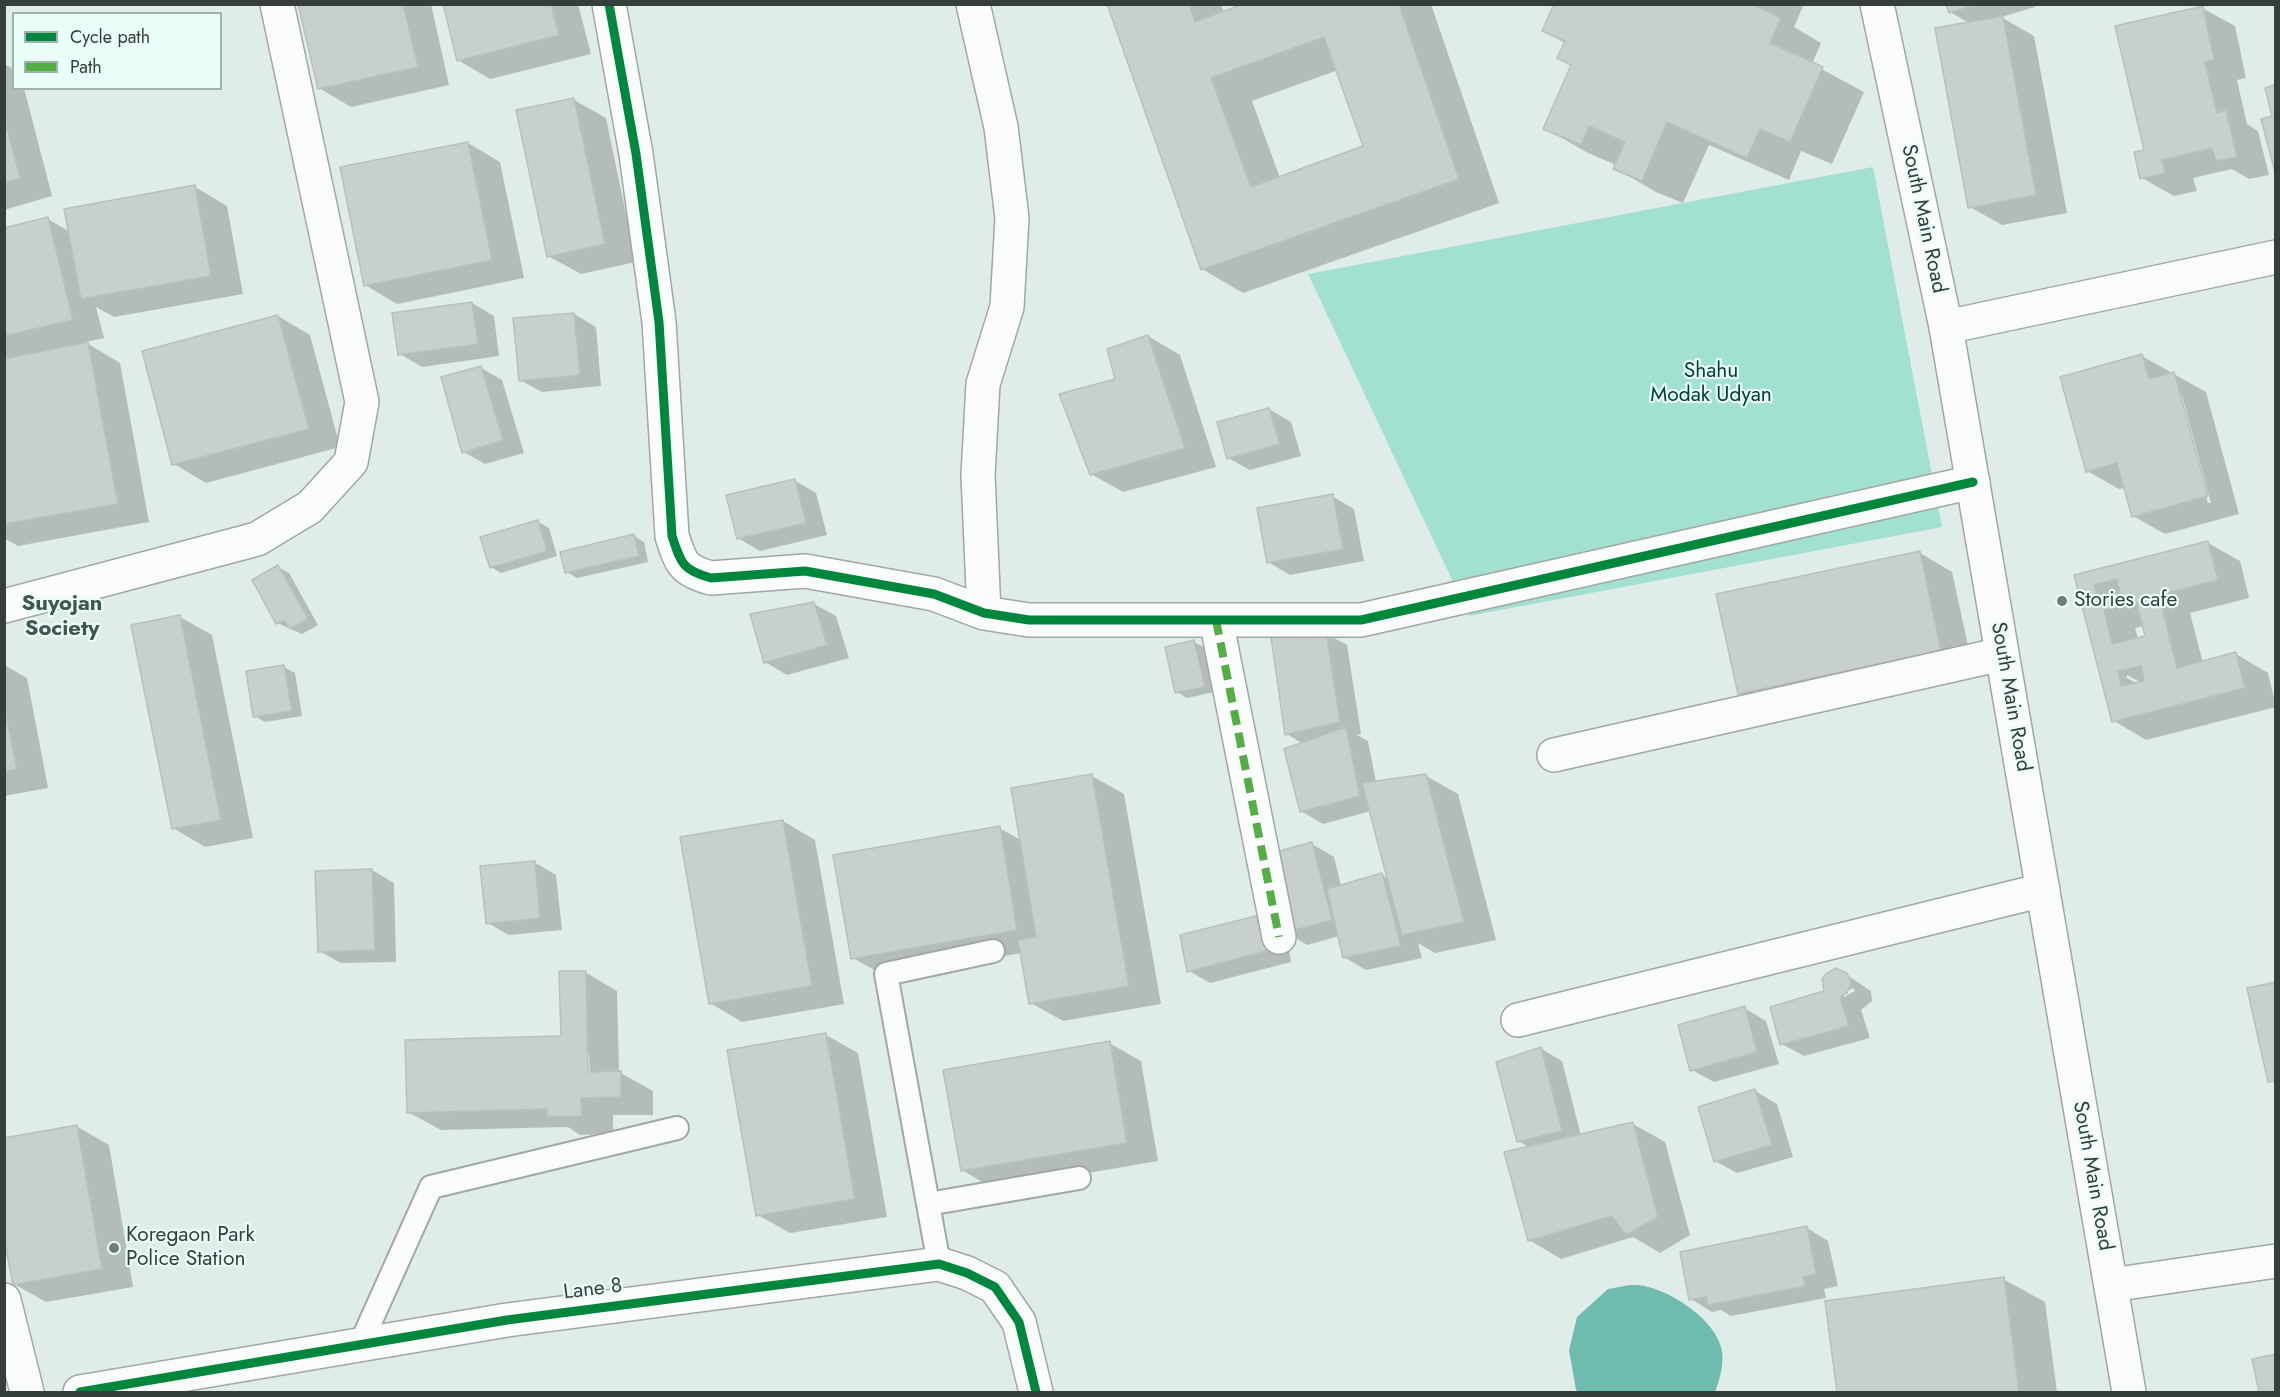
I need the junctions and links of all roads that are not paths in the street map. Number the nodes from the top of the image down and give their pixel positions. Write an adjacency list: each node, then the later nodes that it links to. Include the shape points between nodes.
1 (277, 4): 8 (street, via 362,402 351,462 310,507 257,539)
2 (609, 4): 9 (street, via 636,154 659,322 672,536 681,563 711,578 817,573 934,594)
3 (973, 4): 9 (street, via 1001,127 1012,218 1007,307 983,384 978,475)
4 (1877, 4): 6 (street, South Main Road)
5 (2276, 257): 6 (street)
6 (1946, 327): 7 (street, South Main Road)
7 (1973, 482): 10 (street, via 1361,620); 11 (street, South Main Road)
8 (4, 606)
9 (984, 613): 10 (street, via 1029,620)
10 (1216, 620): 14 (street)
11 (2002, 654): 12 (street); 13 (street, South Main Road)
12 (1554, 755)
13 (2043, 890): 16 (street); 22 (street, South Main Road)
14 (1279, 937)
15 (993, 951): 19 (lane, via 886,974)
16 (1518, 1020)
17 (677, 1128): 24 (lane, via 430,1187)
18 (1079, 1178): 19 (lane)
19 (928, 1204): 21 (lane)
20 (2276, 1261): 22 (street)
21 (939, 1264): 24 (street, Lane 8, via 507,1320); 29 (street, Lane 8, via 995,1287 1019,1322)
22 (2111, 1285): 30 (street, South Main Road)
23 (4, 1300): 26 (street)
24 (360, 1345): 28 (street, Lane 8)
25 (4, 1391): 26 (street)
26 (27, 1392): 27 (street)
27 (34, 1392)
28 (80, 1392)
29 (1036, 1392)
30 (2129, 1392)

